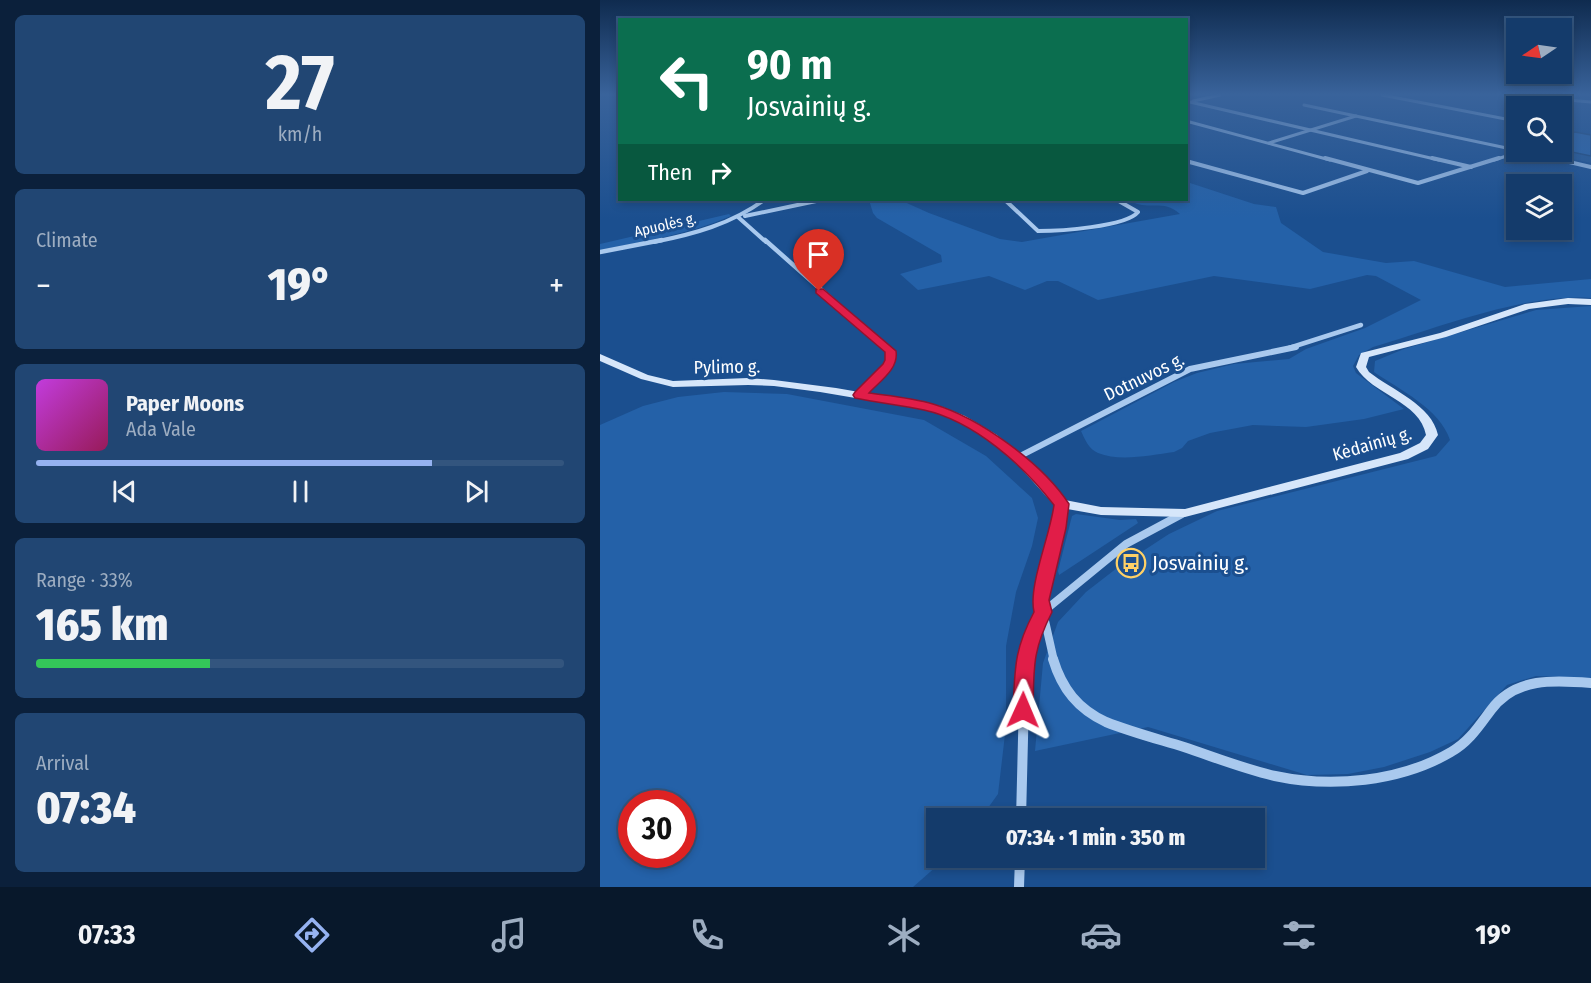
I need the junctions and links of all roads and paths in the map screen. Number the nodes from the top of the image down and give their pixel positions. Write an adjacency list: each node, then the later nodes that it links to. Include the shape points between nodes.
1 (1243, 136): 5 (street)
2 (1290, 136): 5 (street)
3 (1345, 136): 10 (street)
4 (1451, 136): 6 (street)
5 (1268, 143): 12 (street)
6 (1506, 148)
7 (1506, 155): 10 (street)
8 (1188, 162): 12 (street, via 1303,193)
9 (1569, 162): 11 (street)
10 (1471, 167): 12 (street, via 1424,182)
11 (1591, 167)
12 (1368, 170)
13 (762, 201): 17 (street, Apuolės g.)
14 (816, 201): 17 (street)
15 (1006, 201): 16 (street, via 1038,231 1078,230 1134,217 1138,212)
16 (1119, 201)
17 (738, 217): 18 (street, Apuolės g., via 682,235); 22 (street, via 890,351 888,366)
18 (600, 252)
19 (1591, 302): 25 (main road, Kėdainių g., via 1528,306 1443,335 1365,355 1361,367 1365,374 1431,424 1433,436 1429,444 1404,456)
20 (1361, 326): 23 (street, Dotnuvos g., via 1299,346 1190,369)
21 (600, 357): 22 (main road, Pylimo g., via 674,384 759,382)
22 (860, 395): 23 (main road, via 945,412 984,433)
23 (1016, 458): 24 (main road)
24 (1061, 504): 25 (main road, via 1101,511); 26 (street, via 1059,528 1040,600)
25 (1185, 513): 26 (street, via 1135,537)
26 (1043, 612): 27 (street, via 1057,673 1068,693 1095,717 1268,774 1307,781 1342,782 1413,768 1446,755 1471,738 1512,690 1565,681); 28 (street, via 1030,638 1024,663)
27 (1591, 683)
28 (1021, 808)
29 (1020, 868): 30 (street)
30 (1019, 887)

